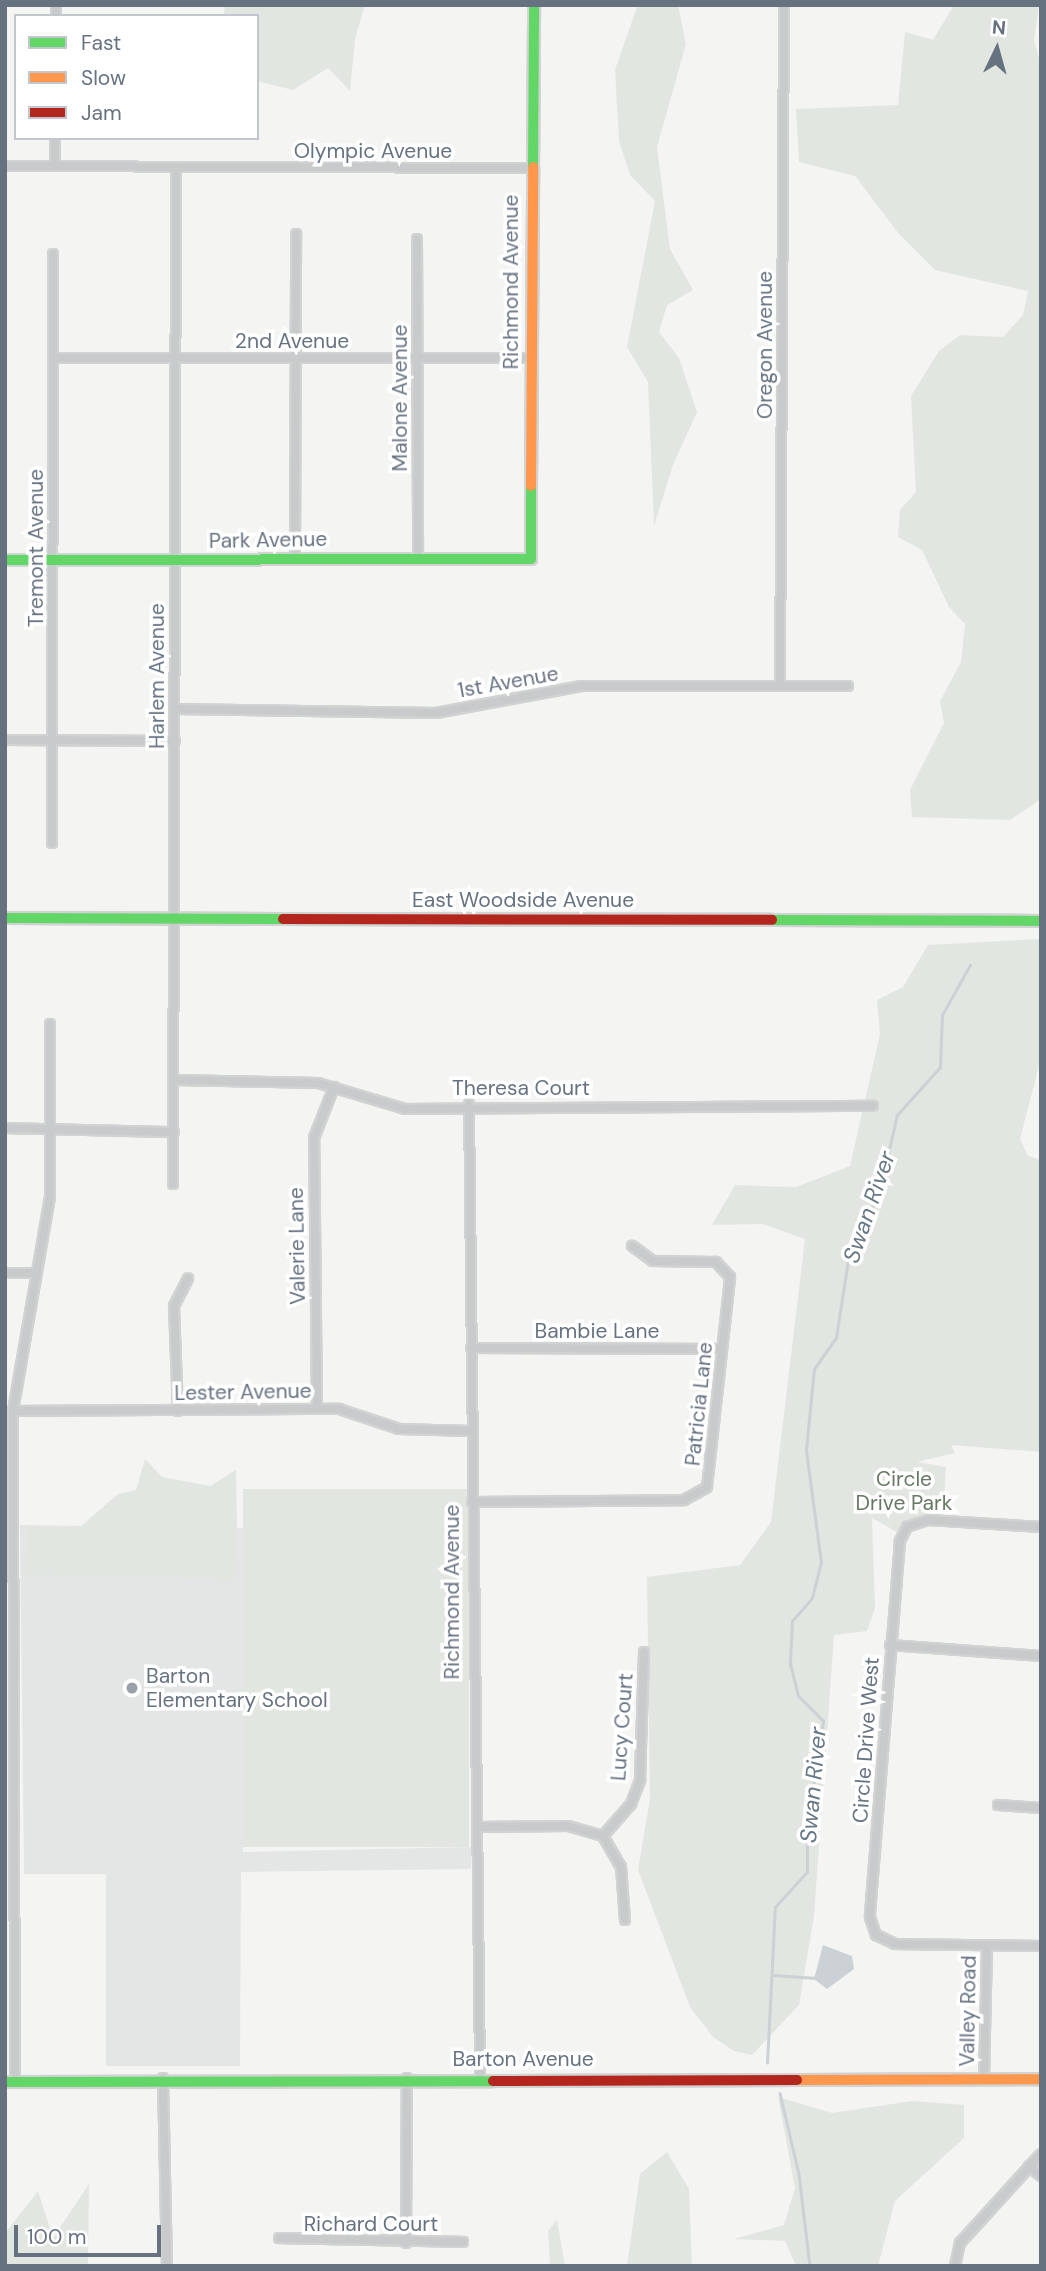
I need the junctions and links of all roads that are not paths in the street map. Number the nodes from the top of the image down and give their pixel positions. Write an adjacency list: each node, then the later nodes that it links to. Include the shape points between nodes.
1 (534, 5): 7 (street, Richmond Avenue)
2 (784, 5): 22 (street, Oregon Avenue)
3 (55, 140): 5 (street)
4 (5, 166): 5 (street, Olympic Avenue)
5 (55, 166): 6 (street, Olympic Avenue)
6 (176, 168): 7 (street, Olympic Avenue); 12 (street, Harlem Avenue)
7 (531, 168): 13 (street, Richmond Avenue)
8 (296, 234): 14 (street)
9 (417, 239): 15 (street, Malone Avenue)
10 (53, 254): 11 (street, Tremont Avenue)
11 (55, 358): 12 (street, 2nd Avenue); 20 (street, Tremont Avenue)
12 (175, 358): 14 (street, 2nd Avenue); 21 (street, Harlem Avenue)
13 (530, 358): 15 (street, 2nd Avenue); 18 (street, Richmond Avenue)
14 (295, 359): 15 (street, 2nd Avenue); 17 (street)
15 (417, 359): 16 (street, Malone Avenue)
16 (418, 558): 17 (street, Park Avenue); 18 (street, Park Avenue)
17 (295, 559): 21 (street, Park Avenue)
18 (531, 559)
19 (5, 560): 20 (street, Park Avenue)
20 (55, 561): 21 (street, Park Avenue); 26 (street, Tremont Avenue)
21 (175, 561): 24 (street, Harlem Avenue)
22 (780, 685): 23 (street, 1st Avenue); 24 (street, 1st Avenue, via 582,686 436,713)
23 (848, 686)
24 (175, 709): 27 (street, Harlem Avenue)
25 (5, 740): 26 (street)
26 (53, 740): 27 (street); 28 (street, Tremont Avenue)
27 (175, 741): 30 (street, Harlem Avenue)
28 (52, 843)
29 (5, 918): 30 (street, East Woodside Avenue)
30 (174, 918): 31 (street, East Woodside Avenue); 33 (street, Harlem Avenue)
31 (1041, 921)
32 (50, 1024): 37 (street)
33 (174, 1080): 34 (street, Theresa Court); 39 (street, Harlem Avenue)
34 (334, 1087): 35 (street, Theresa Court, via 388,1107); 47 (street, Valerie Lane, via 314,1138)
35 (469, 1104): 36 (street, Theresa Court); 45 (street, Richmond Avenue)
36 (873, 1106)
37 (51, 1127): 38 (street); 39 (street); 43 (street, via 50,1197)
38 (5, 1128)
39 (174, 1132): 40 (street, Harlem Avenue)
40 (173, 1184)
41 (632, 1245): 46 (street, Patricia Lane, via 653,1261 706,1260 724,1268 730,1290)
42 (5, 1273): 43 (street)
43 (35, 1273): 48 (street)
44 (188, 1278): 49 (street, via 174,1306)
45 (471, 1348): 46 (street, Bambie Lane); 50 (street, Richmond Avenue)
46 (722, 1349): 51 (street, Patricia Lane, via 709,1474 702,1495 684,1500)
47 (317, 1408): 49 (street, Lester Avenue); 50 (street, Lester Avenue, via 351,1411 399,1429)
48 (13, 1411): 49 (street, Lester Avenue); 53 (street)
49 (178, 1411)
50 (470, 1431): 51 (street, Richmond Avenue)
51 (472, 1502): 59 (street, Richmond Avenue)
52 (1041, 1527): 54 (street, Circle Drive West, via 951,1520 907,1527 897,1560)
53 (9, 1638): 69 (street)
54 (890, 1645): 56 (street); 62 (street, Circle Drive West, via 870,1917 876,1936 895,1944)
55 (644, 1652): 60 (street, Lucy Court, via 640,1780 631,1804)
56 (1041, 1656)
57 (998, 1805): 58 (street)
58 (1041, 1808)
59 (477, 1827): 60 (street, via 568,1826); 67 (street, Richmond Avenue)
60 (603, 1836): 61 (street, via 621,1867)
61 (625, 1920)
62 (987, 1946): 63 (street); 66 (street, Valley Road)
63 (1041, 1946)
64 (163, 2078): 65 (street, Barton Avenue); 69 (street, Barton Avenue); 76 (street)
65 (407, 2078): 67 (street, Barton Avenue); 75 (street)
66 (984, 2078): 67 (street, Barton Avenue); 68 (street, Barton Avenue)
67 (480, 2079)
68 (1041, 2079)
69 (10, 2082)
70 (1041, 2154): 71 (street)
71 (1029, 2166): 72 (street); 77 (street, via 960,2243)
72 (1041, 2176)
73 (279, 2238): 75 (street, Richard Court)
74 (463, 2242): 75 (street, Richard Court)
75 (406, 2243)
76 (167, 2266)
77 (955, 2266)

